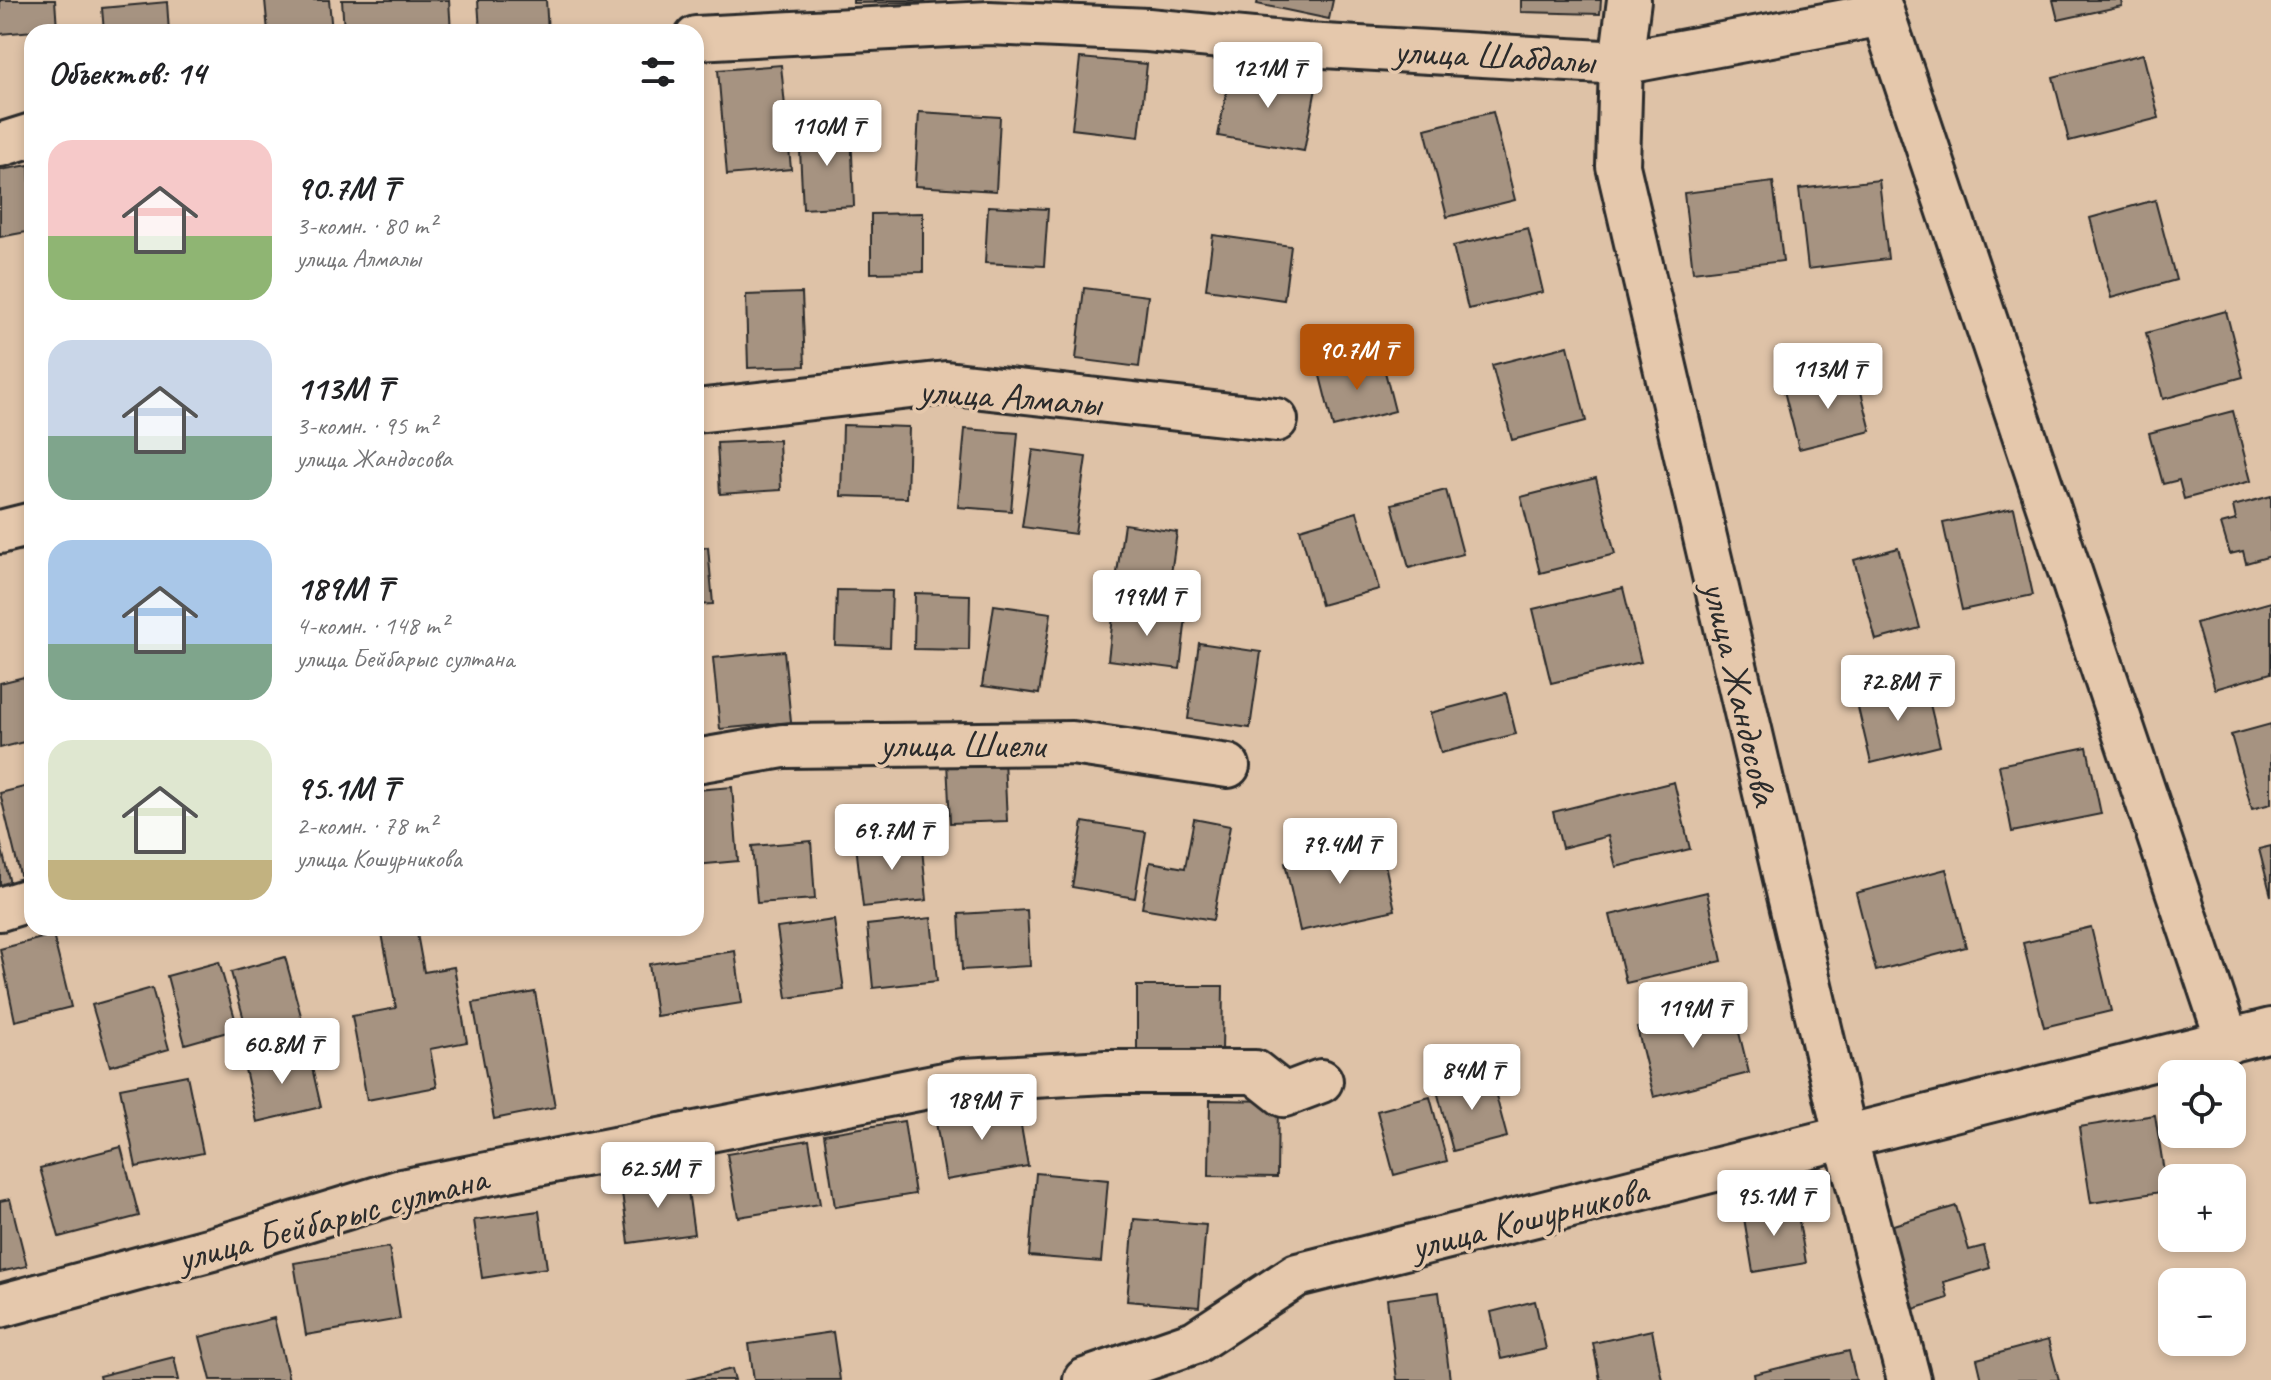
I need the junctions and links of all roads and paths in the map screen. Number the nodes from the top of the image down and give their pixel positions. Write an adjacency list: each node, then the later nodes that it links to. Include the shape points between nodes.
1 (1629, 0): 4 (street, улица Жандосова)
2 (1880, 7): 4 (street, улица Шабдалы); 16 (street)
3 (704, 38): 4 (street, улица Шабдалы, via 989,23)
4 (1621, 63): 18 (street, улица Жандосова, via 1618,166)
5 (24, 138): 6 (street)
6 (0, 145)
7 (704, 410): 8 (street, улица Алмалы, via 946,383)
8 (1276, 420)
9 (24, 526): 10 (street)
10 (0, 532)
11 (704, 760): 12 (street, улица Шиели, via 783,746 1072,743)
12 (1228, 766)
13 (24, 902): 14 (street)
14 (0, 909)
15 (2271, 1030): 16 (street, улица Кошурникова)
16 (2228, 1042): 18 (street, улица Кошурникова)
17 (1321, 1081): 19 (street, улица Бейбарыс султана, via 1284,1095 1255,1072 1106,1072 964,1080 401,1191)
18 (1846, 1139): 20 (street, улица Кошурникова, via 1297,1275 1195,1342); 21 (street, улица Жандосова)
19 (0, 1306)
20 (1085, 1380)
21 (1909, 1380)

